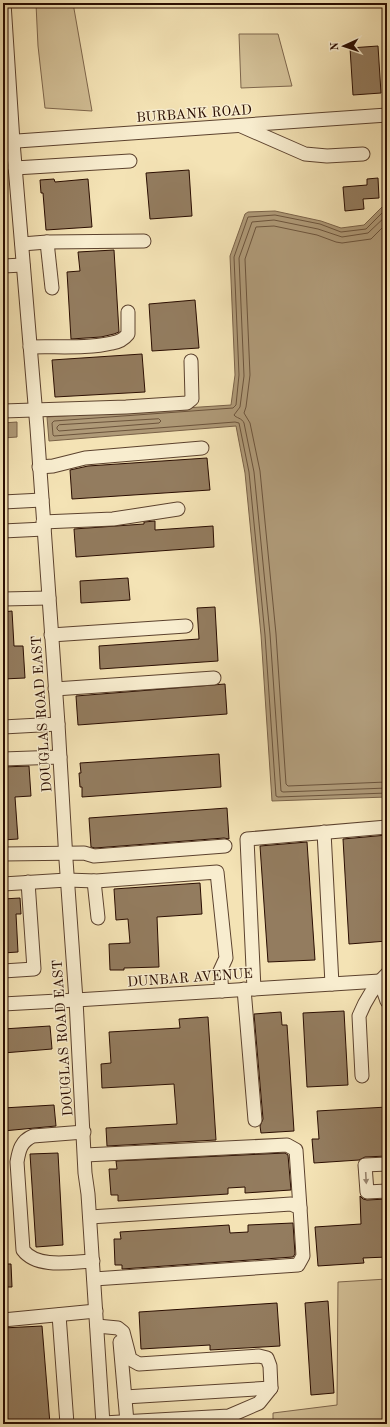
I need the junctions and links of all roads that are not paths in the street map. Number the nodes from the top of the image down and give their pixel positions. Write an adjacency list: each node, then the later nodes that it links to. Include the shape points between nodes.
1 (4, 3): 4 (street, DOUGLAS ROAD EAST)
2 (387, 115): 3 (street, BURBANK ROAD)
3 (240, 126): 4 (street, BURBANK ROAD); 5 (street, via 305,154)
4 (8, 142): 7 (street, DOUGLAS ROAD EAST)
5 (363, 154)
6 (130, 161): 7 (street)
7 (15, 168): 10 (street, DOUGLAS ROAD EAST)
8 (144, 241): 9 (street)
9 (47, 242): 10 (street); 13 (street)
10 (22, 244): 11 (street, DOUGLAS ROAD EAST)
11 (23, 265): 12 (street); 15 (street, DOUGLAS ROAD EAST)
12 (3, 266)
13 (52, 288)
14 (128, 312): 15 (street, via 128,334 124,339 87,346)
15 (30, 347): 17 (street, DOUGLAS ROAD EAST)
16 (191, 361): 17 (street, via 192,399 187,403)
17 (35, 410): 18 (street); 20 (street, DOUGLAS ROAD EAST)
18 (3, 412)
19 (202, 448): 20 (street, via 85,458)
20 (39, 467): 21 (street, DOUGLAS ROAD EAST)
21 (42, 500): 22 (street); 24 (street, DOUGLAS ROAD EAST)
22 (3, 502)
23 (178, 509): 24 (street)
24 (44, 526): 25 (street); 26 (street, DOUGLAS ROAD EAST)
25 (3, 531)
26 (49, 598): 27 (street); 29 (street, DOUGLAS ROAD EAST)
27 (3, 599)
28 (186, 626): 29 (street)
29 (51, 635): 31 (street, DOUGLAS ROAD EAST)
30 (214, 678): 31 (street)
31 (55, 690): 32 (street, DOUGLAS ROAD EAST)
32 (58, 724): 33 (street); 34 (street, DOUGLAS ROAD EAST)
33 (3, 727)
34 (60, 757): 35 (street); 39 (street, DOUGLAS ROAD EAST)
35 (3, 759)
36 (387, 828): 37 (street)
37 (324, 832): 48 (street); 49 (street, via 247,839)
38 (226, 846): 39 (street, via 94,856)
39 (65, 853): 40 (street); 41 (street, DOUGLAS ROAD EAST)
40 (3, 854)
41 (67, 880): 42 (street); 43 (street); 51 (street, DOUGLAS ROAD EAST)
42 (94, 881): 45 (street); 50 (street, via 217,872 226,958 220,971)
43 (28, 882): 44 (street); 46 (street, via 34,969)
44 (3, 884)
45 (98, 918)
46 (3, 972)
47 (383, 977): 48 (street, DUNBAR AVENUE); 52 (street); 54 (street, via 359,1016)
48 (332, 984): 49 (street, DUNBAR AVENUE)
49 (249, 989): 50 (street, DUNBAR AVENUE); 55 (street)
50 (222, 991): 51 (street, DUNBAR AVENUE)
51 (76, 1000): 53 (street, DUNBAR AVENUE); 56 (street, DOUGLAS ROAD EAST)
52 (387, 1001)
53 (3, 1004)
54 (362, 1076)
55 (255, 1120)
56 (84, 1132): 57 (street, DOUGLAS ROAD EAST); 62 (street, via 33,1136 25,1139 16,1162 24,1250 28,1256 56,1263)
57 (85, 1155): 60 (street, via 287,1145 296,1150); 61 (street, DOUGLAS ROAD EAST)
58 (387, 1164): 59 (street, one-way to 59, via 365,1165 367,1192)
59 (387, 1191)
60 (300, 1208): 61 (street, via 291,1204); 63 (street, via 303,1256 298,1265)
61 (90, 1217): 62 (street, DOUGLAS ROAD EAST)
62 (93, 1261): 63 (street, DOUGLAS ROAD EAST)
63 (94, 1278): 64 (street, DOUGLAS ROAD EAST)
64 (96, 1311): 65 (street); 67 (street, DOUGLAS ROAD EAST)
65 (59, 1315): 66 (street); 72 (street)
66 (3, 1320)
67 (97, 1326): 68 (street); 73 (street, DOUGLAS ROAD EAST)
68 (118, 1328): 69 (street, via 123,1332 130,1358 139,1364 259,1356 267,1358); 70 (street)
69 (271, 1388): 70 (street); 71 (street, via 259,1403 229,1416)
70 (124, 1397): 71 (street)
71 (127, 1422): 73 (street)
72 (67, 1424)
73 (103, 1424)

